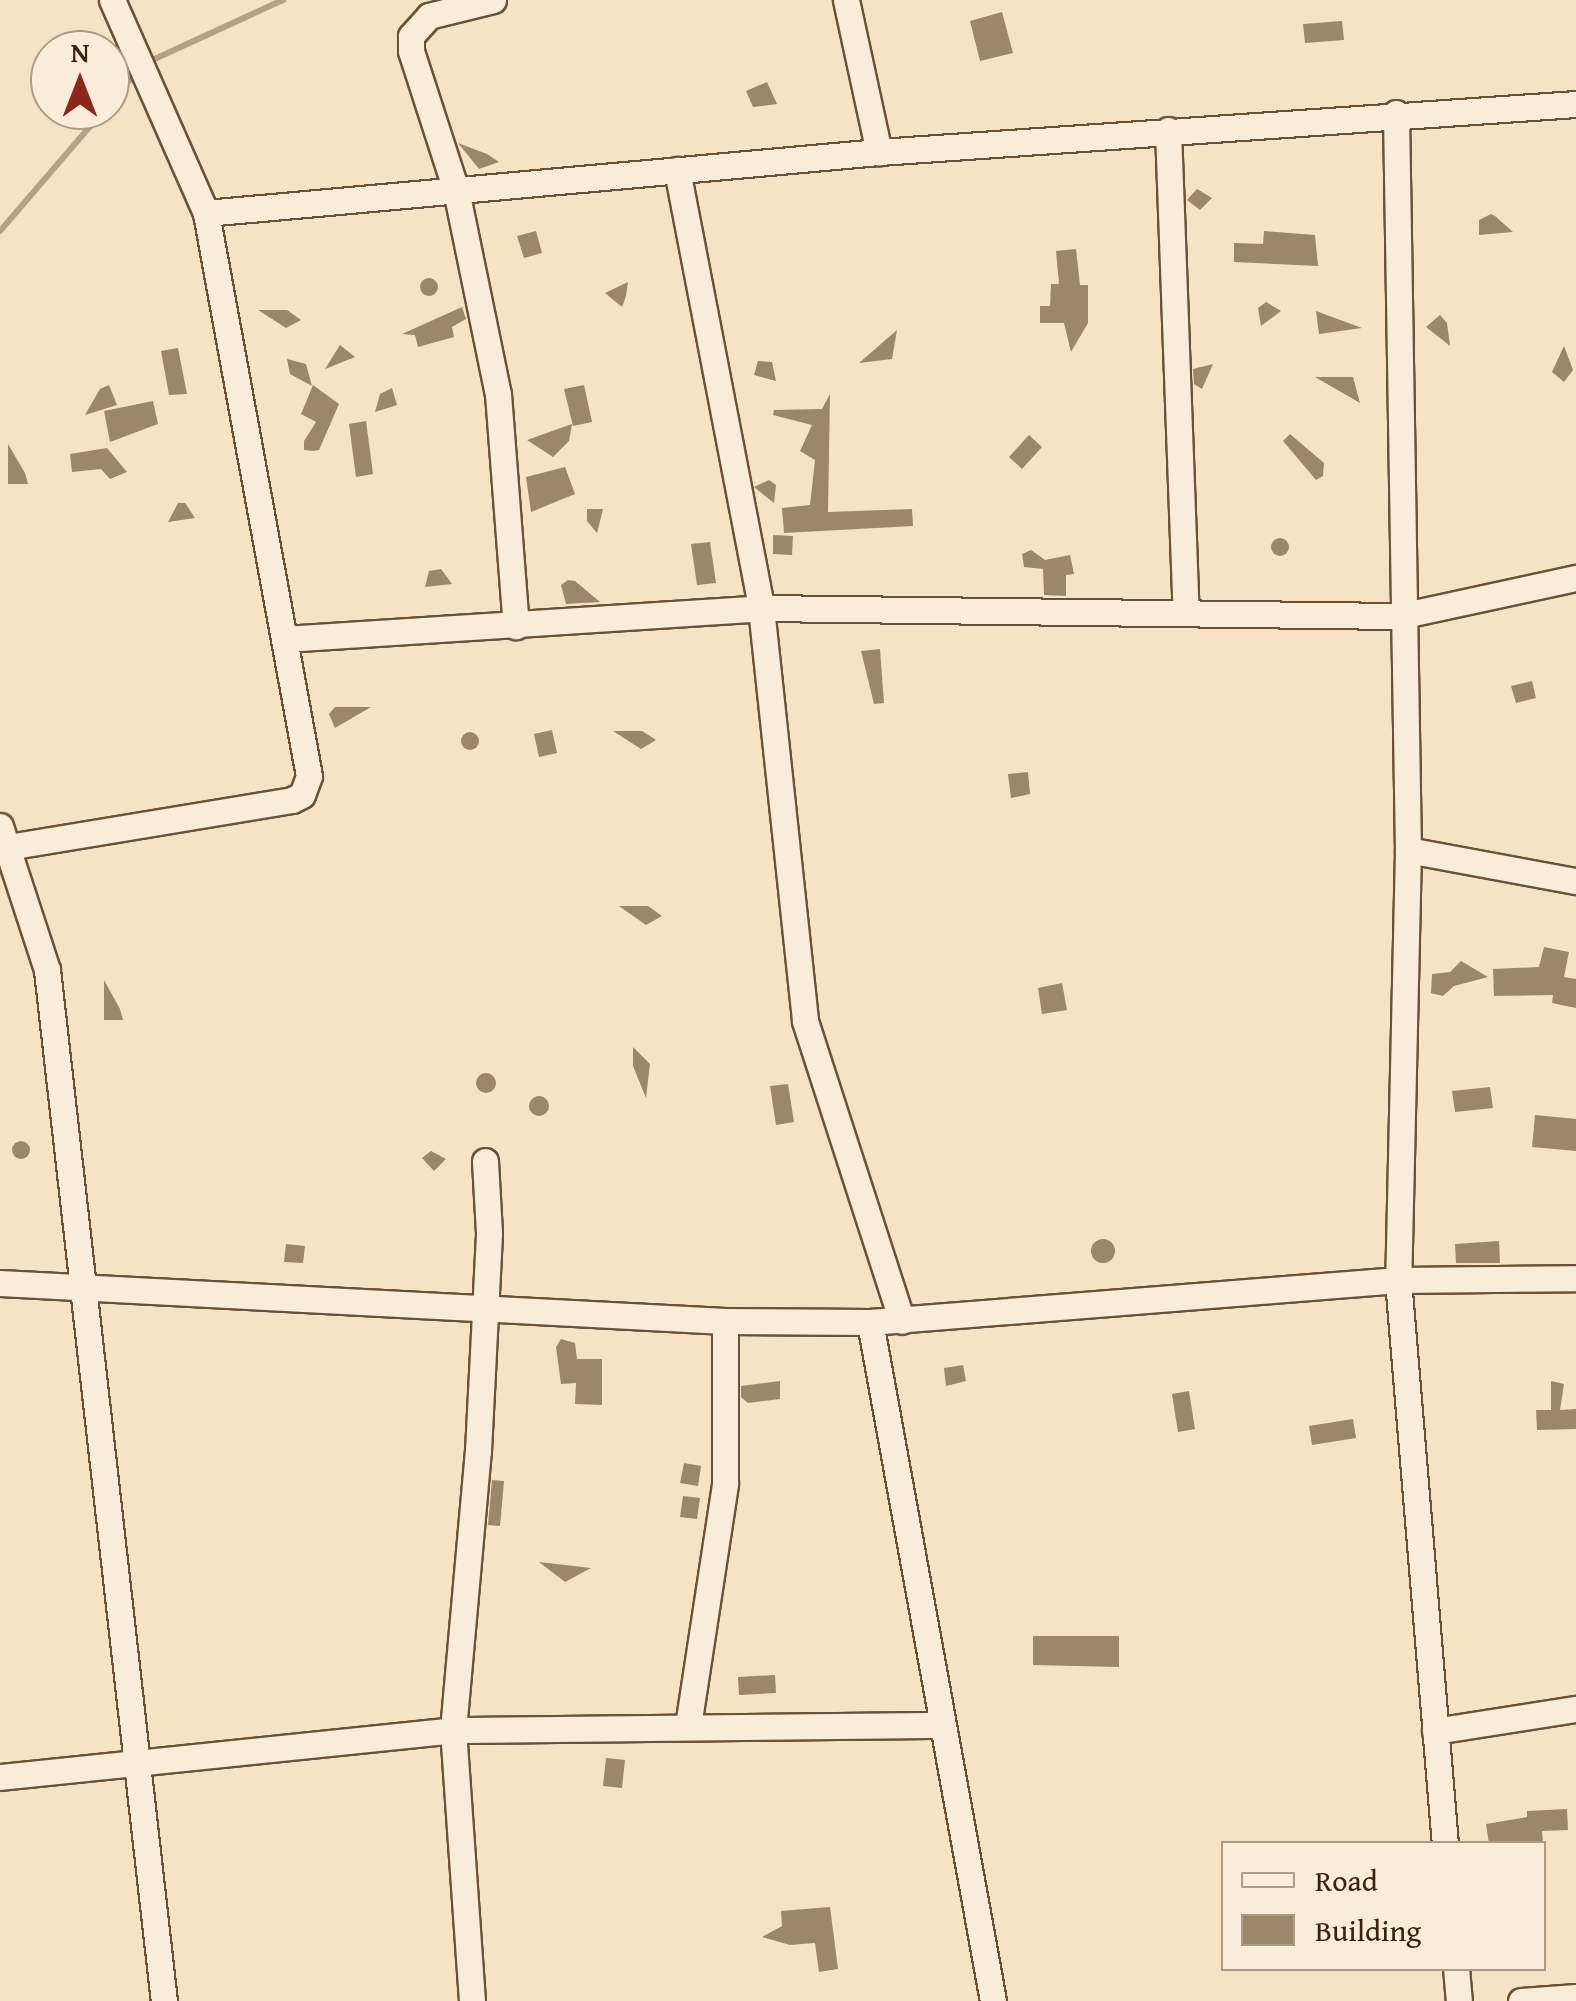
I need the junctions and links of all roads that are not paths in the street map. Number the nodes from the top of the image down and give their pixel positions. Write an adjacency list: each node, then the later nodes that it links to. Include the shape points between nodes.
1 (112, 0): 10 (street)
2 (492, 0): 9 (street, via 429,16 412,36)
3 (846, 0): 7 (street)
4 (1576, 104): 5 (street)
5 (1396, 114): 6 (street); 14 (street)
6 (1168, 130): 7 (street); 13 (street)
7 (880, 152): 8 (street)
8 (677, 170): 9 (street); 12 (street)
9 (456, 190): 10 (street); 15 (street, via 498,394)
10 (206, 213): 16 (street)
11 (1576, 578): 14 (street)
12 (761, 608): 13 (street); 15 (street); 26 (street, via 805,1021)
13 (1186, 612): 14 (street)
14 (1400, 616): 18 (street)
15 (516, 626): 16 (street)
16 (285, 639): 17 (street, via 308,764 302,795)
17 (4, 836): 24 (street, via 47,970)
18 (1408, 850): 19 (street); 22 (street)
19 (1576, 881)
20 (485, 1161): 25 (street)
21 (1576, 1278): 22 (street)
22 (1398, 1280): 26 (street); 33 (street)
23 (0, 1283): 24 (street)
24 (83, 1283): 25 (street); 34 (street)
25 (486, 1306): 27 (street); 32 (street)
26 (902, 1320): 28 (street)
27 (726, 1321): 28 (street); 31 (street, via 725,1483)
28 (870, 1322): 30 (street)
29 (1576, 1709): 33 (street)
30 (940, 1725): 31 (street); 41 (street)
31 (688, 1726): 32 (street)
32 (453, 1730): 34 (street); 40 (street)
33 (1436, 1731): 36 (street)
34 (136, 1760): 35 (street); 39 (street)
35 (0, 1777)
36 (1445, 1841)
37 (1456, 1971): 42 (street)
38 (1576, 1997): 43 (street)
39 (164, 2001)
40 (472, 2001)
41 (993, 2001)
42 (1459, 2001)
43 (1522, 2001)

